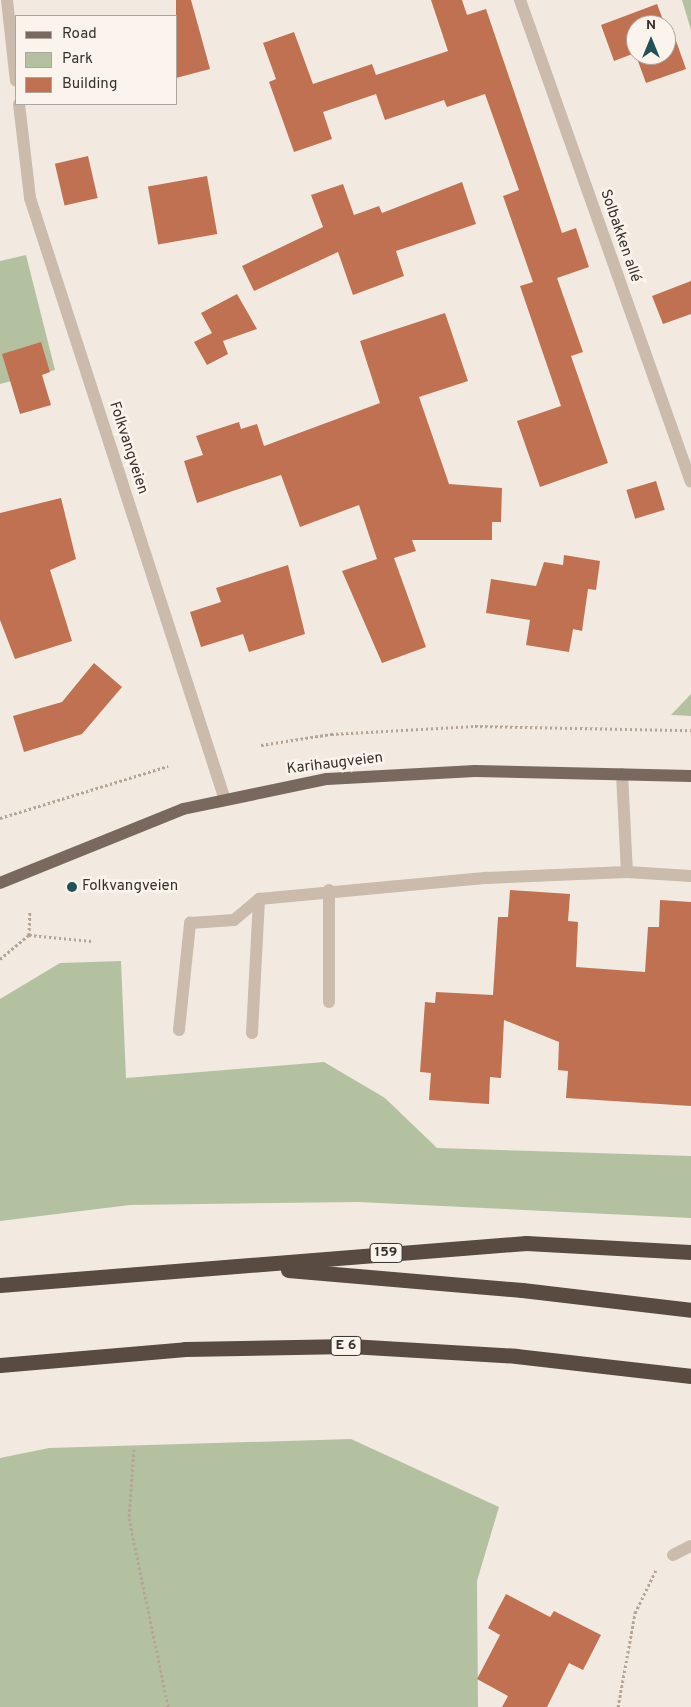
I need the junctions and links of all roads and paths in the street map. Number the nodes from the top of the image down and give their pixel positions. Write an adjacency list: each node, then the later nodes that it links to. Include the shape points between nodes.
1 (7, 0): 3 (street)
2 (520, 0): 5 (street, Solbakken allé)
3 (15, 72)
4 (19, 105): 11 (street, Folkvangveien, via 30,198)
5 (691, 482)
6 (691, 730): 7 (path, via 475,726 331,734)
7 (261, 745)
8 (168, 766): 12 (path)
9 (622, 774): 10 (main road, Karihaugveien); 11 (main road, Karihaugveien, via 390,773); 13 (street)
10 (691, 776)
11 (224, 797): 15 (main road, Karihaugveien, via 138,824)
12 (0, 818)
13 (627, 872): 14 (street); 16 (street)
14 (691, 876)
15 (0, 883)
16 (328, 890): 17 (street); 22 (street)
17 (259, 899): 23 (street, via 234,920 190,923); 24 (street)
18 (30, 912): 19 (path)
19 (29, 935): 20 (path); 21 (path)
20 (92, 941)
21 (0, 959)
22 (328, 1002)
23 (179, 1030)
24 (252, 1033)
25 (691, 1252): 26 (highway, 159, via 526,1243)
26 (246, 1267): 27 (highway, via 104,1273); 28 (highway, via 522,1290)
27 (0, 1285)
28 (691, 1310)
29 (0, 1365): 30 (highway, E 6, via 185,1349 350,1346 516,1356)
30 (691, 1376)
31 (134, 1449): 34 (path, via 129,1518)
32 (691, 1546): 33 (street)
33 (673, 1555): 35 (path, via 658,1566 640,1597)
34 (168, 1707)
35 (618, 1707)

